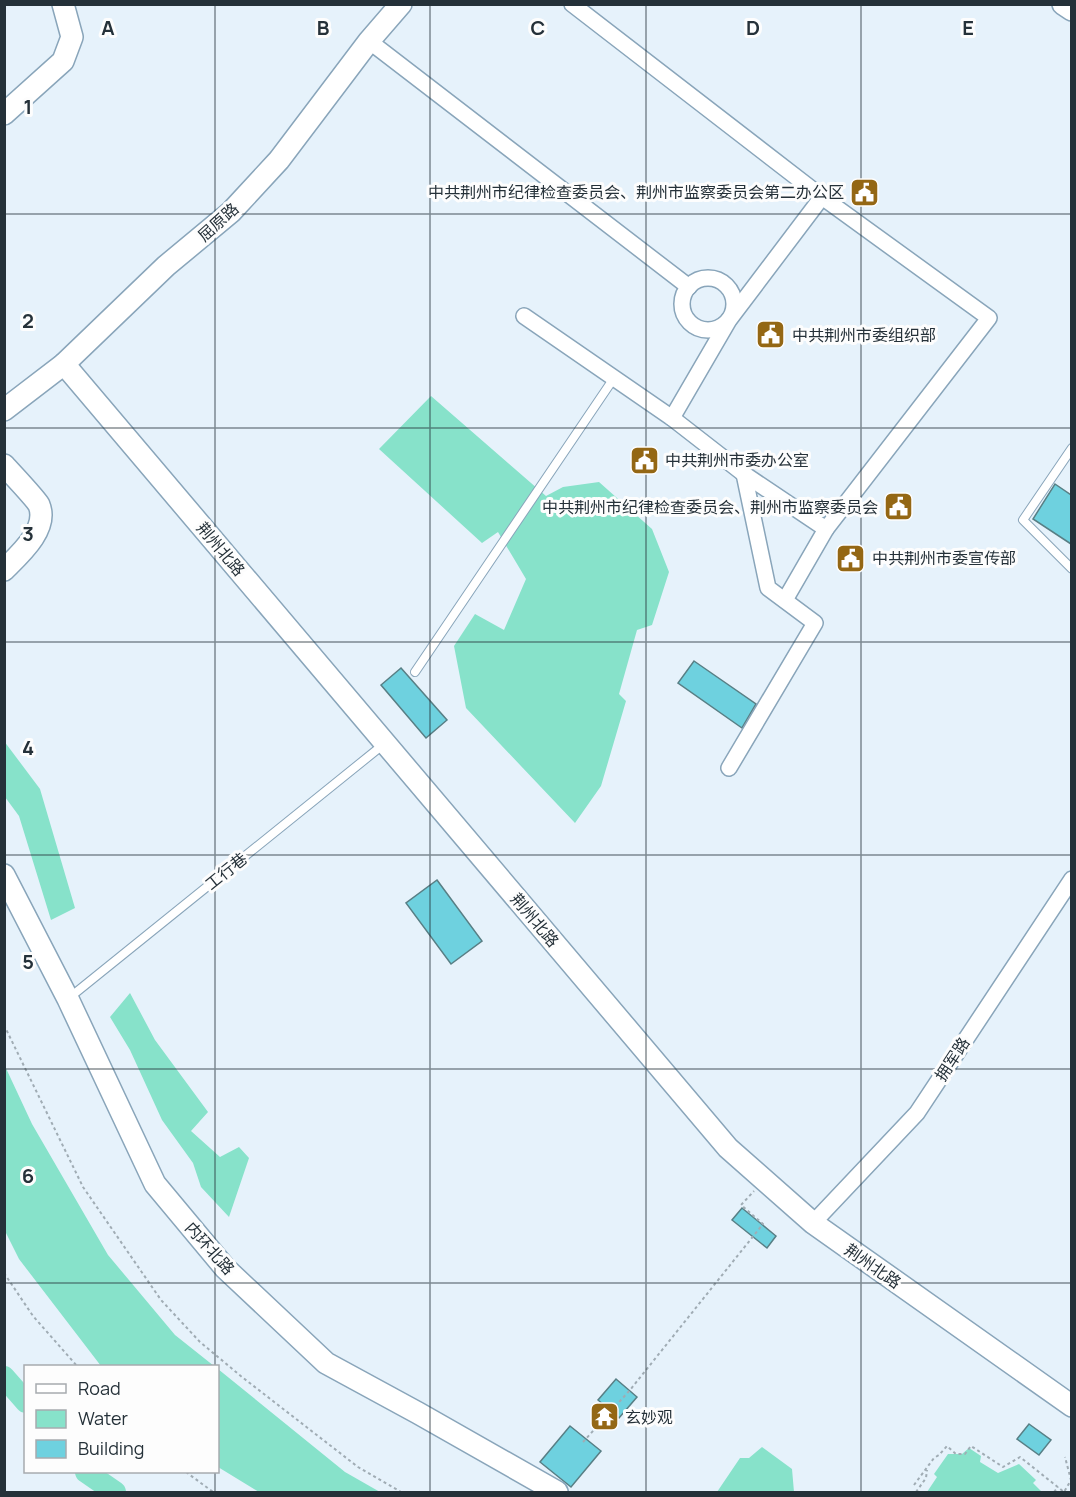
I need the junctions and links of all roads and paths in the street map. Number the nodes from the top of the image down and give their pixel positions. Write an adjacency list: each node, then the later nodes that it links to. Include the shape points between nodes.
1 (63, 4): 7 (street, via 72,37 63,61)
2 (401, 4): 6 (street, 屈原路)
3 (572, 4): 8 (street)
4 (1063, 4): 5 (street)
5 (1071, 10)
6 (369, 41): 9 (street); 12 (street, 屈原路, via 279,160 231,212 165,266)
7 (4, 114)
8 (822, 197): 11 (street); 20 (street, via 989,318)
9 (689, 287): 11 (street, via 704,279 728,287 734,303); 11 (street, via 682,302 692,324 708,330)
10 (524, 316): 13 (street)
11 (729, 320): 15 (street)
12 (64, 364): 14 (street, 屈原路); 25 (street, 荆州北路)
13 (614, 378): 15 (street); 24 (lane)
14 (4, 410)
15 (672, 418): 19 (street)
16 (1071, 448): 17 (lane)
17 (1068, 461): 21 (lane, via 1023,520)
18 (4, 465): 22 (street, via 39,506 40,523 33,540)
19 (744, 474): 20 (street); 23 (street, via 768,588)
20 (826, 529): 23 (street)
21 (1071, 569)
22 (4, 570)
23 (785, 600): 26 (street, via 815,623)
24 (415, 672)
25 (385, 743): 29 (lane, 工行巷); 31 (street, 荆州北路, via 728,1148)
26 (729, 768)
27 (4, 875): 29 (street, 内环北路)
28 (1071, 879): 32 (street, 拥军路, via 917,1113)
29 (68, 999): 44 (street, 内环北路, via 155,1184 225,1268 326,1363)
30 (4, 1025): 43 (path, via 83,1187 161,1300 200,1342 242,1377 358,1467)
31 (764, 1179): 32 (street, 荆州北路); 36 (path, via 741,1205 763,1224 630,1390)
32 (813, 1223): 35 (street, 荆州北路)
33 (4, 1273): 34 (path, via 33,1316)
34 (76, 1365)
35 (1071, 1406)
36 (583, 1442)
37 (1065, 1457): 47 (path, via 1071,1480)
38 (927, 1467): 40 (path); 41 (path, via 947,1446 956,1454 964,1454 971,1446 1003,1467 1020,1457); 45 (path, via 926,1478)
39 (187, 1473): 42 (path)
40 (914, 1485)
41 (1058, 1487): 46 (path); 47 (path)
42 (213, 1492)
43 (401, 1492)
44 (557, 1492)
45 (916, 1492)
46 (1054, 1492)
47 (1065, 1492)

